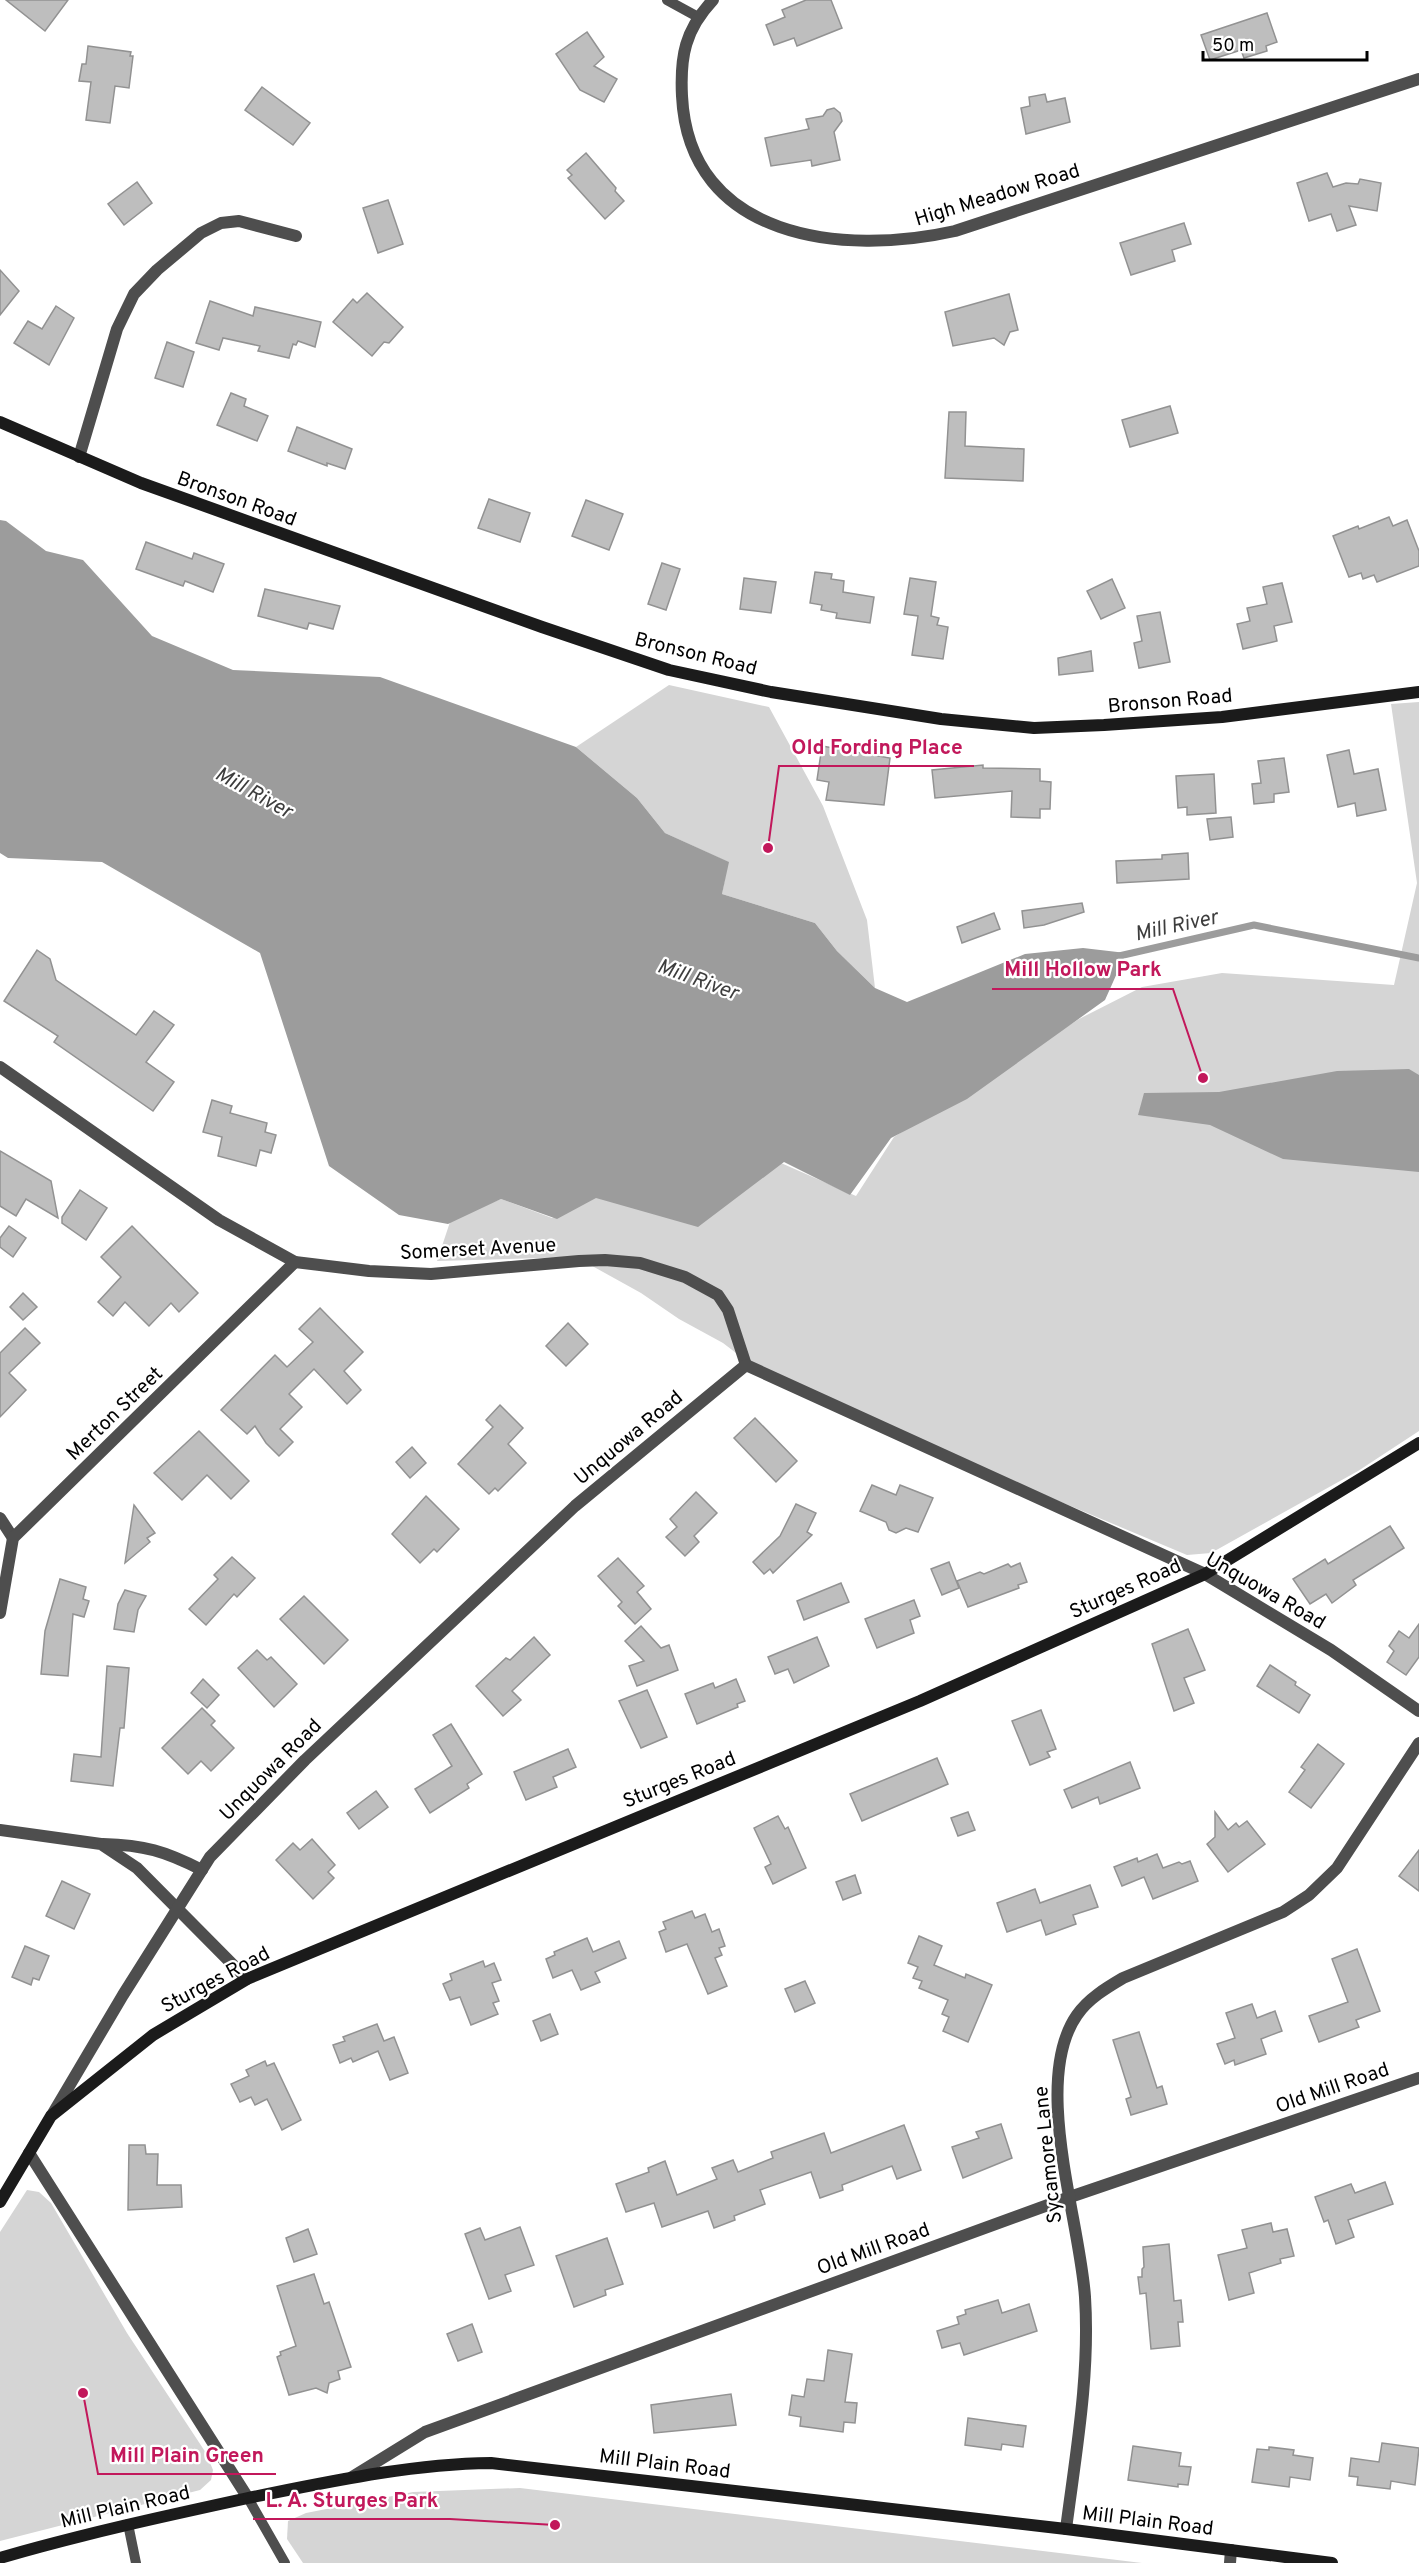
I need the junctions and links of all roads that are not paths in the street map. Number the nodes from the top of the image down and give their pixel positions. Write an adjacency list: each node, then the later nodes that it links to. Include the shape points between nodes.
1 (667, 0): 3 (lane)
2 (713, 0): 3 (street, High Meadow Road)
3 (698, 17): 4 (street, High Meadow Road, via 689,35 681,76 688,136 706,175 735,204 770,224 852,241 900,241 955,231)
4 (1419, 79)
5 (296, 236): 7 (street, via 238,221 221,223 201,233 156,270 134,294 117,329)
6 (0, 422): 7 (main road, Bronson Road)
7 (79, 457): 8 (main road, Bronson Road, via 229,516 542,627 669,670 771,692 940,719 1034,728 1222,717)
8 (1419, 692)
9 (0, 1067): 10 (street, Somerset Avenue, via 219,1220)
10 (295, 1262): 11 (street, Somerset Avenue, via 431,1274 605,1260 648,1265 685,1277 718,1295 728,1310); 14 (street, Merton Street)
11 (746, 1365): 15 (street, Unquowa Road); 21 (street, Unquowa Road, via 575,1506 305,1760 210,1857)
12 (1419, 1443): 15 (main road, Sturges Road)
13 (0, 1518): 14 (street)
14 (13, 1538): 16 (street)
15 (1205, 1574): 17 (street, Unquowa Road, via 1331,1650); 23 (main road, Sturges Road, via 920,1701)
16 (0, 1613)
17 (1419, 1711)
18 (1419, 1743): 27 (street, Sycamore Lane, via 1337,1868 1309,1895 1282,1911 1123,1978 1099,1992 1077,2014 1061,2050 1058,2068 1061,2144)
19 (0, 1830): 20 (street)
20 (101, 1844): 21 (street, via 138,1845); 22 (street, via 137,1868)
21 (202, 1870): 22 (street, Unquowa Road)
22 (177, 1908): 23 (street); 25 (street, Unquowa Road)
23 (247, 1978): 25 (main road, Sturges Road, via 153,2035)
24 (1419, 2078): 27 (street, Old Mill Road)
25 (51, 2116): 26 (main road, Sturges Road)
26 (29, 2152): 28 (main road, Sturges Road); 30 (street)
27 (1070, 2197): 29 (street, Old Mill Road, via 425,2432); 32 (street, Sycamore Lane, via 1085,2296 1086,2352)
28 (0, 2202)
29 (351, 2478): 30 (main road, Mill Plain Road); 32 (main road, Mill Plain Road, via 422,2467 491,2463)
30 (248, 2498): 31 (main road, Mill Plain Road); 36 (lane)
31 (128, 2524): 34 (main road, Mill Plain Road); 35 (lane)
32 (1066, 2529): 33 (main road, Mill Plain Road)
33 (1231, 2557): 37 (main road, Mill Plain Road)
34 (9, 2559)
35 (136, 2563)
36 (285, 2563)
37 (1332, 2563)

